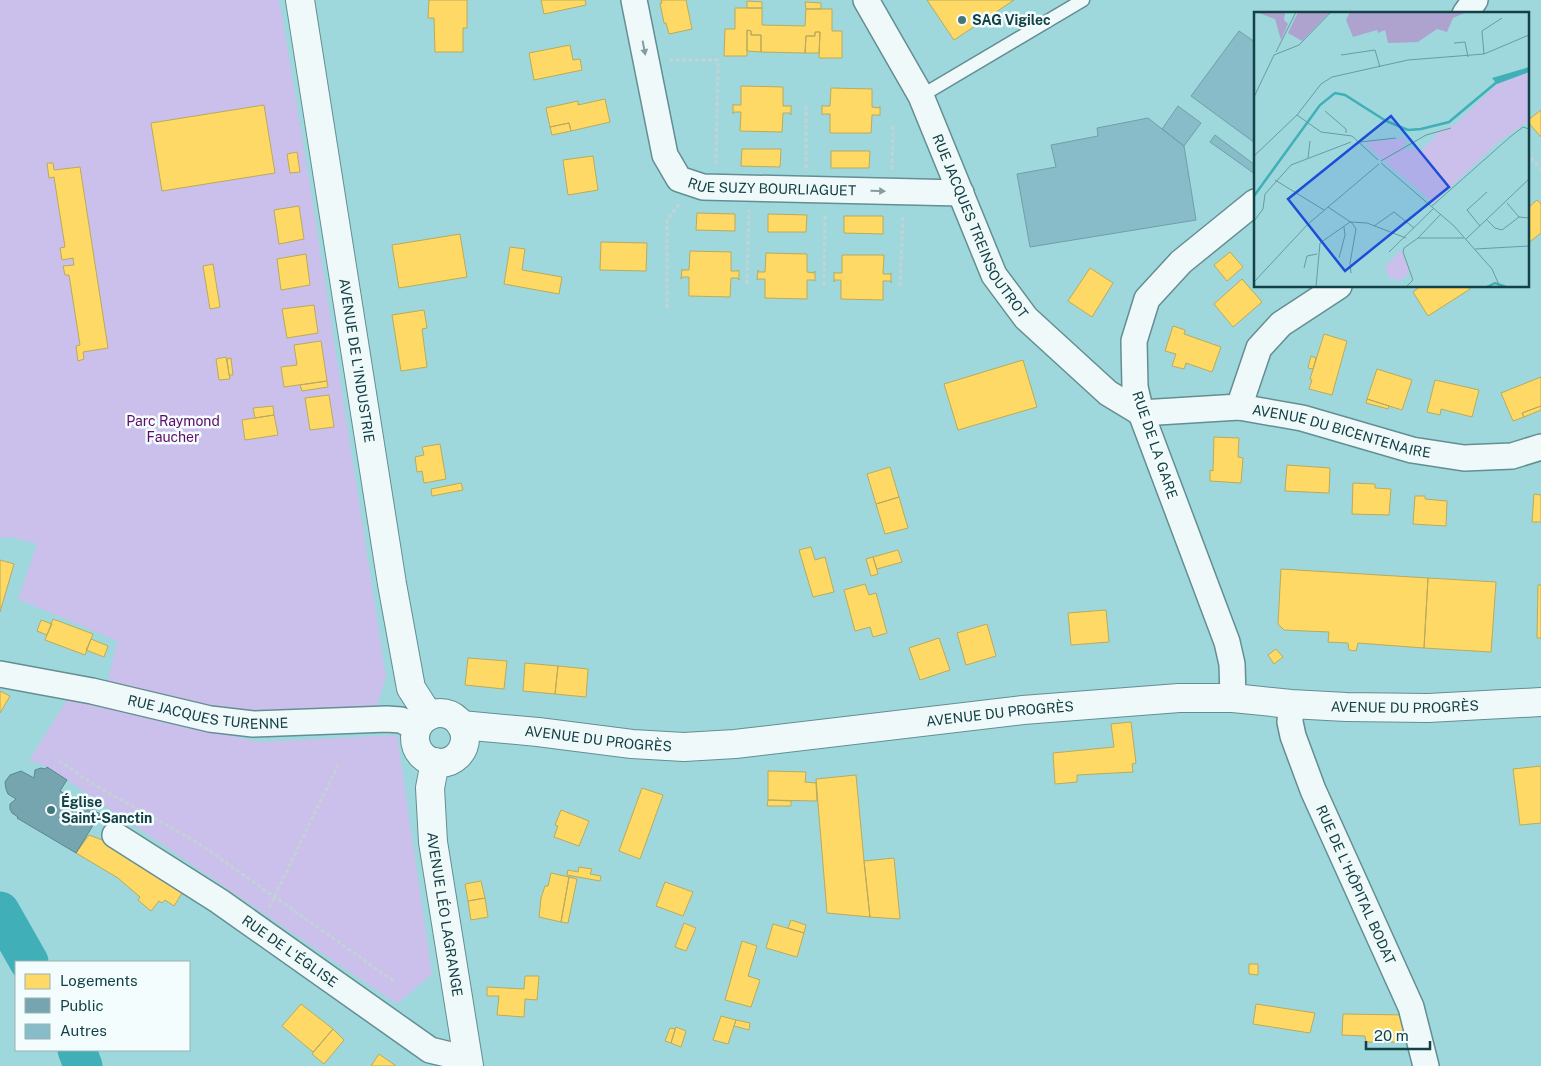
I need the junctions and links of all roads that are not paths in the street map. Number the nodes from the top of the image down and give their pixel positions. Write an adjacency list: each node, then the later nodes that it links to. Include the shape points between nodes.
1 (300, 0): 18 (main road, AVENUE DE L'INDUSTRIE, via 392,584 411,688)
2 (634, 0): 8 (street, RUE SUZY BOURLIAGUET, one-way to 8, via 664,155 679,179 704,186)
3 (866, 0): 7 (street, RUE JACQUES TREINSOUTROT)
4 (1083, 0): 7 (lane)
5 (1474, 0): 6 (street)
6 (1466, 12)
7 (921, 96): 8 (street, RUE JACQUES TREINSOUTROT)
8 (961, 193): 12 (street, RUE JACQUES TREINSOUTROT, via 994,275 1026,318 1108,393)
9 (1254, 203): 12 (street, RUE DE LA GARE, via 1181,262 1147,299 1134,341 1134,387)
10 (1336, 288): 11 (street, via 1281,324 1259,348)
11 (1239, 408): 12 (street, AVENUE DU BICENTENAIRE); 13 (street, AVENUE DU BICENTENAIRE, via 1302,418 1412,450 1464,458 1512,456)
12 (1142, 413): 15 (street, RUE DE LA GARE, via 1227,642 1232,664)
13 (1541, 448)
14 (0, 674): 18 (street, RUE JACQUES TURENNE, via 92,691 210,719 253,724 387,719)
15 (1233, 698): 17 (main road, AVENUE DU PROGRÈS); 19 (main road, AVENUE DU PROGRÈS, via 1124,701 1023,710 735,744 684,747)
16 (1541, 702): 17 (main road, AVENUE DU PROGRÈS, via 1428,708)
17 (1291, 704): 23 (street, RUE DE L'HÔPITAL BODAT, via 1293,736 1313,790 1411,1008)
18 (423, 722): 19 (main road, via 443,713); 20 (main road, via 415,735 418,749 422,756)
19 (461, 725): 20 (main road, via 464,733 462,749 451,760)
20 (435, 762): 22 (main road, AVENUE LÉO LAGRANGE, via 430,788 433,842)
21 (115, 835): 22 (street, RUE DE L'ÉGLISE, via 218,901 430,1050)
22 (468, 1062)
23 (1426, 1066)

